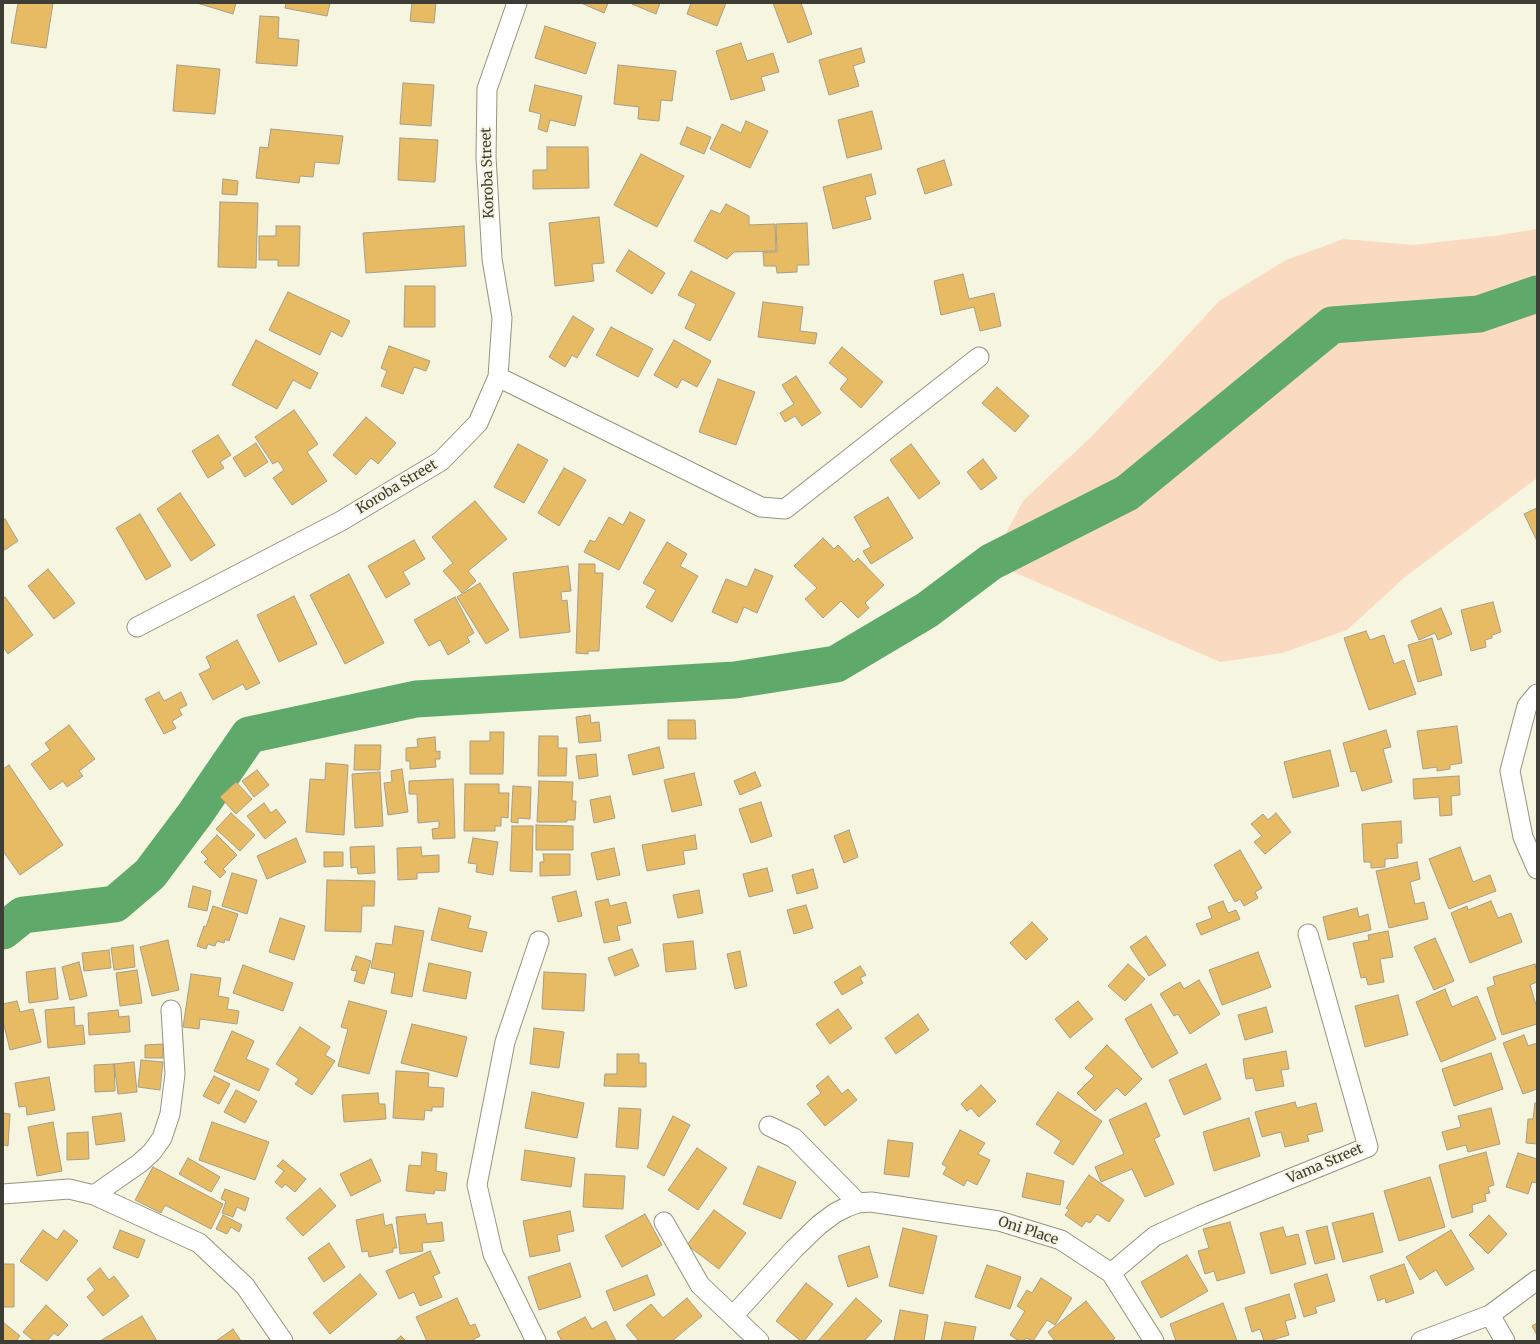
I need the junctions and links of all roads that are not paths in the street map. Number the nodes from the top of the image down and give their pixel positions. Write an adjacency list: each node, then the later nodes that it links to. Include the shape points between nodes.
1 (517, 3): 3 (street, Koroba Street, via 487,89 486,156 490,235 502,318)
2 (980, 357): 3 (street, via 785,509 761,507)
3 (498, 377): 4 (street, Koroba Street, via 478,423 441,461 341,521)
4 (137, 627)
5 (1537, 694): 6 (street, via 1527,706 1510,771 1522,837)
6 (1537, 869)
7 (1308, 934): 15 (street, Vama Street, via 1368,1147 1201,1214 1155,1236)
8 (539, 941): 20 (street, via 505,1042 477,1185 493,1254)
9 (171, 1010): 12 (street, via 175,1074 170,1114 162,1138 140,1163)
10 (769, 1126): 13 (street, via 794,1138)
11 (3, 1194): 12 (street, via 69,1189)
12 (94, 1195): 19 (street, via 199,1243 245,1286)
13 (858, 1203): 15 (street, Oni Place, via 871,1202 999,1220 1060,1240); 17 (street, via 835,1212 819,1225)
14 (664, 1222): 17 (street, via 700,1285)
15 (1111, 1273): 22 (street, Oni Place)
16 (1537, 1280): 18 (street)
17 (733, 1316): 21 (street)
18 (1490, 1316): 23 (street); 24 (street)
19 (283, 1341)
20 (536, 1341)
21 (759, 1341)
22 (1154, 1341)
23 (1421, 1341)
24 (1505, 1341)

